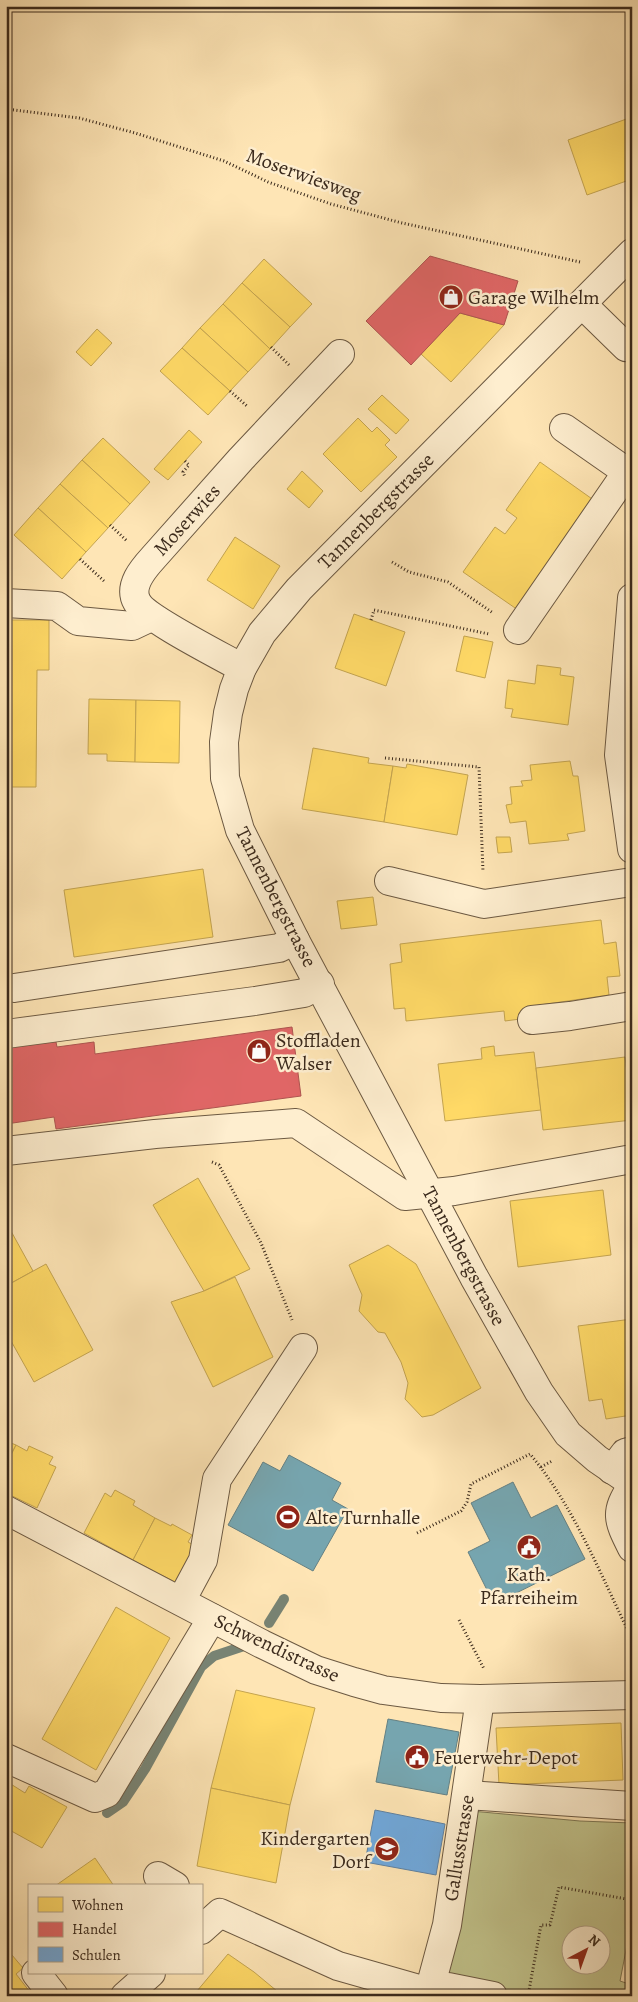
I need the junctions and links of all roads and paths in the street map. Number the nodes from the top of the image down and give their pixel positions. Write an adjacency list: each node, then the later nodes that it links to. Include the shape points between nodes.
1 (6, 109): 3 (path, Moserwiesweg, via 98,123 224,162 268,182 331,204)
2 (632, 253): 4 (street, Tannenbergstrasse)
3 (584, 263)
4 (582, 304): 6 (street); 23 (street, Tannenbergstrasse, via 299,589 262,633)
5 (271, 347): 8 (path)
6 (630, 350)
7 (340, 354): 20 (street, Moserwies, via 139,573 134,588 137,602)
8 (287, 362)
9 (230, 391): 10 (path)
10 (246, 406)
11 (564, 428): 12 (street)
12 (629, 473): 22 (street)
13 (110, 525): 14 (path)
14 (123, 537)
15 (80, 559): 17 (path)
16 (392, 562): 22 (path, via 409,572 448,582)
17 (91, 569)
18 (632, 598): 24 (street)
19 (6, 603): 20 (street, via 57,606 78,621 105,624 132,626)
20 (151, 616): 23 (street, Moserwies, via 191,626)
21 (371, 620): 22 (path, via 374,610 502,637)
22 (518, 630)
23 (242, 668): 30 (street, Tannenbergstrasse, via 228,713 224,742 225,778 240,830)
24 (628, 679): 26 (street, via 619,754)
25 (385, 758): 29 (path, via 479,766)
26 (632, 849)
27 (390, 881): 29 (street)
28 (632, 882): 29 (street)
29 (484, 904)
30 (295, 940): 31 (street, Tannenbergstrasse); 32 (street, via 278,948)
31 (320, 984): 35 (street, via 304,993); 39 (street, Tannenbergstrasse)
32 (14, 988)
33 (632, 1006): 34 (street)
34 (532, 1020)
35 (6, 1034)
36 (6, 1151): 39 (street, via 155,1134 296,1124 405,1196)
37 (632, 1159): 39 (street)
38 (219, 1166): 40 (path, via 261,1243)
39 (431, 1194): 42 (street, Tannenbergstrasse, via 549,1409 568,1434)
40 (303, 1348): 46 (street, via 217,1479 203,1560)
41 (632, 1451): 42 (street, via 625,1453)
42 (625, 1480): 45 (street, via 619,1511 622,1528)
43 (6, 1510): 46 (street, Schwendistrasse)
44 (417, 1533): 49 (path, via 461,1511 467,1502 471,1484 530,1454 564,1504)
45 (632, 1548)
46 (181, 1601): 47 (street, Schwendistrasse)
47 (212, 1618): 52 (street, Schwendistrasse, via 316,1670 354,1682 418,1696); 54 (street, via 107,1793 95,1798)
48 (459, 1620): 50 (path)
49 (632, 1639)
50 (480, 1660)
51 (632, 1695): 52 (street, Schwendistrasse)
52 (480, 1699): 56 (street, Gallusstrasse)
53 (629, 1721): 55 (path)
54 (6, 1758)
55 (632, 1760)
56 (467, 1795): 57 (street); 64 (street, Gallusstrasse, via 447,1926)
57 (632, 1806)
58 (632, 1900): 68 (path, via 559,1887 550,1925 541,1925)
59 (208, 1915): 64 (street, via 338,1966)
60 (632, 1953): 61 (path)
61 (632, 1969)
62 (37, 1974): 65 (street)
63 (150, 1974): 66 (street)
64 (427, 1995): 67 (street, via 448,1987)
65 (54, 1996)
66 (125, 1996)
67 (493, 1996)
68 (528, 1996)

